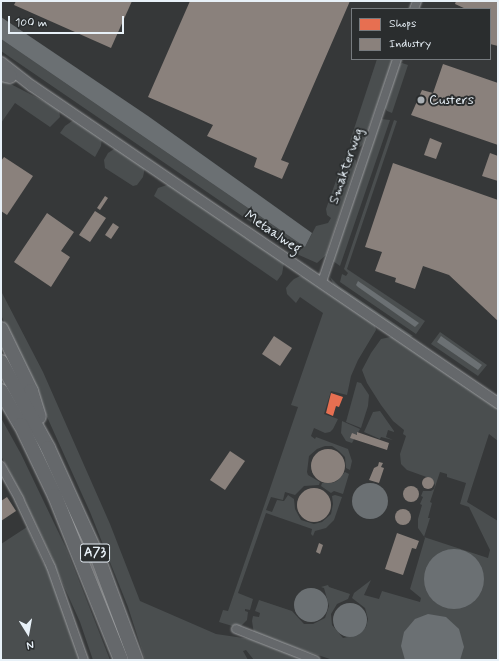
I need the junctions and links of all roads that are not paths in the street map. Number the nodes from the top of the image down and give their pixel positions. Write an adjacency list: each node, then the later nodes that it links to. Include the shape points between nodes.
1 (397, 60): 5 (street, Smakterweg)
2 (1, 62): 4 (street, Metaalweg)
3 (4, 74): 4 (street, Metaalweg)
4 (32, 86): 5 (street, Metaalweg)
5 (322, 282): 9 (street, Metaalweg)
6 (1, 329): 10 (highway, A73, via 30,391)
7 (1, 362): 10 (highway, A73)
8 (1, 391): 14 (highway, A73, via 55,496)
9 (498, 403)
10 (48, 448): 15 (highway, A73, via 98,558)
11 (1, 466): 13 (street, via 51,567)
12 (236, 629): 16 (street)
13 (84, 660)
14 (121, 660)
15 (136, 660)
16 (315, 660)

